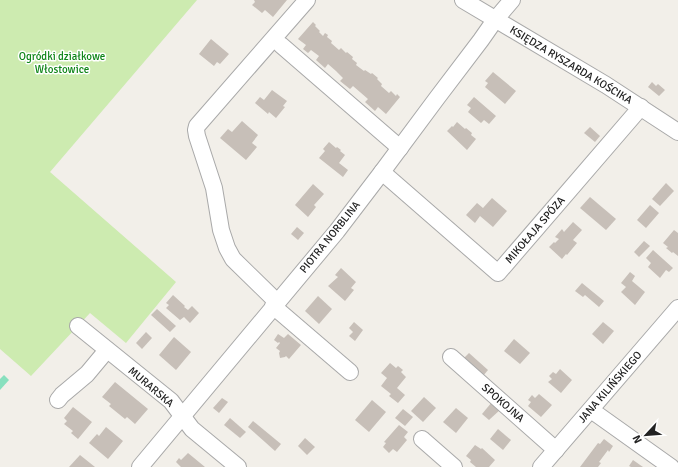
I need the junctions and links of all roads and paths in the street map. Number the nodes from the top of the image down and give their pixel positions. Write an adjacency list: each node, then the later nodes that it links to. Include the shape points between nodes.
1 (307, 0): 10 (street, via 196,130 214,188 221,230 227,248 233,259)
2 (463, 0): 4 (street, KSIĘDZA RYSZARDA KOŚCIKA)
3 (512, 0): 4 (street, PIOTRA NORBLINA)
4 (495, 20): 6 (street, KSIĘDZA RYSZARDA KOŚCIKA); 8 (street, PIOTRA NORBLINA)
5 (281, 46): 8 (street)
6 (641, 107): 7 (street, KSIĘDZA RYSZARDA KOŚCIKA); 9 (street, MIKOŁAJA SPÓZA, via 498,273)
7 (678, 132)
8 (400, 148): 9 (street, PIOTRA NORBLINA)
9 (382, 172): 10 (street, PIOTRA NORBLINA)
10 (275, 304): 15 (street); 18 (street, PIOTRA NORBLINA)
11 (678, 308): 17 (street, JANA KILIŃSKIEGO)
12 (78, 326): 13 (street, MURARSKA)
13 (107, 350): 16 (street, via 87,374); 18 (street, MURARSKA, via 171,401)
14 (451, 357): 20 (street, SPOKOJNA)
15 (350, 372)
16 (58, 400)
17 (590, 410): 20 (street, JANA KILIŃSKIEGO); 25 (street)
18 (182, 416): 21 (street, PIOTRA NORBLINA); 22 (street, MURARSKA, via 192,429)
19 (422, 439): 23 (street)
20 (556, 450): 24 (street, JANA KILIŃSKIEGO)
21 (140, 467)
22 (238, 467)
23 (454, 467)
24 (541, 467)
25 (671, 467)

